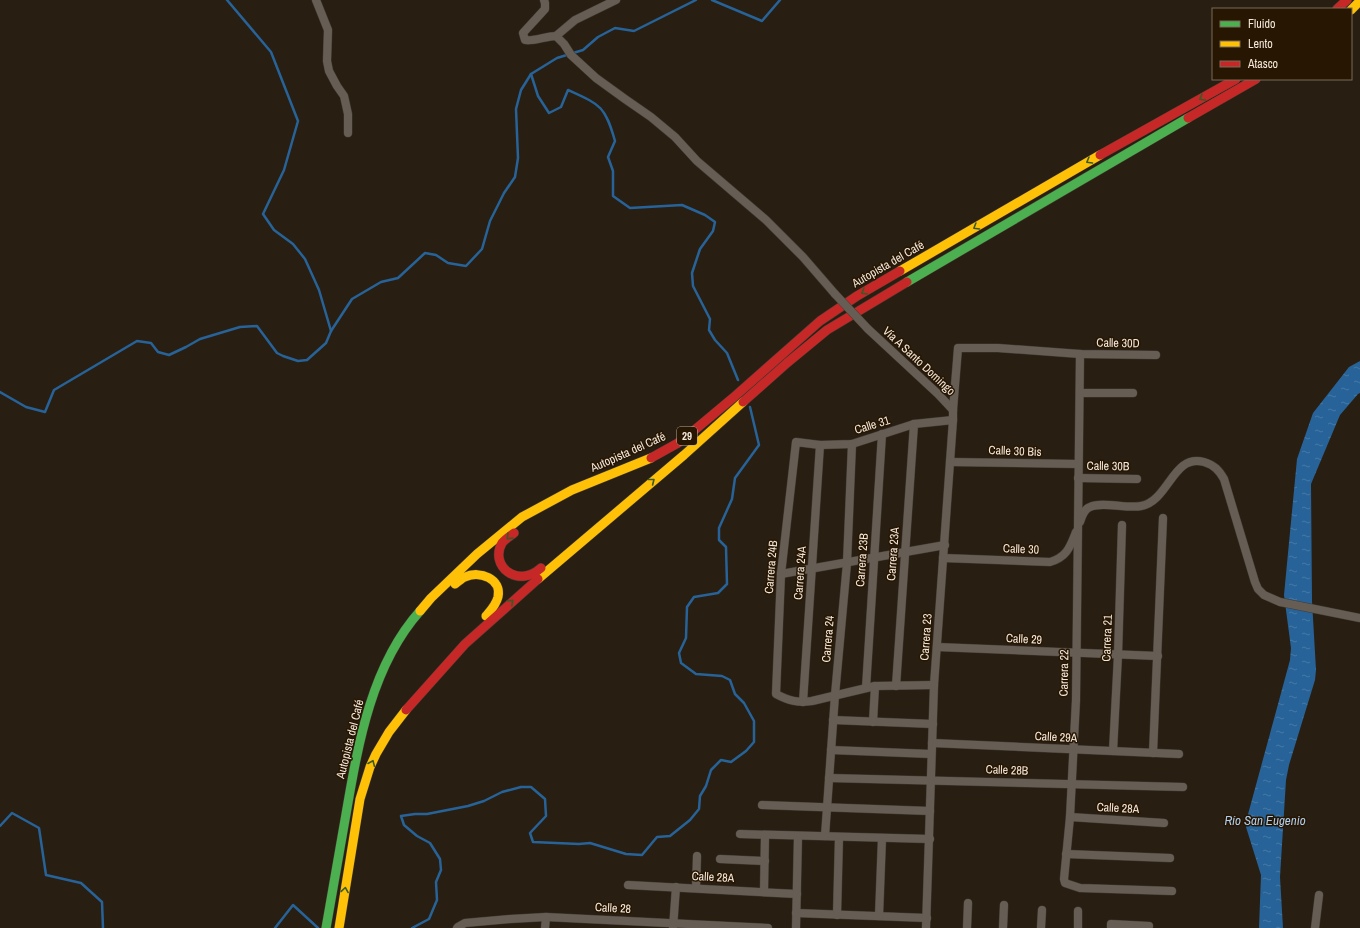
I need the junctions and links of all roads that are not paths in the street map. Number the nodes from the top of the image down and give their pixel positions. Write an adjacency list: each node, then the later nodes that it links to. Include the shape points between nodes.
1 (316, 0): 11 (street, via 328,30 329,71 344,96 348,114)
2 (544, 0): 8 (street, via 545,9 523,36 530,42)
3 (616, 0): 8 (street, via 575,20)
4 (1347, 0): 6 (highway)
5 (1360, 1): 7 (highway)
6 (1338, 8)
7 (1352, 9)
8 (556, 36): 16 (street, Vía A Santo Domingo, bridge, via 571,55 596,78 652,117 697,161 766,220 868,330)
9 (1234, 80): 25 (highway, Autopista del Café / 29, one-way to 25, via 1093,159 840,307 820,321 691,433 665,451)
10 (1254, 80): 28 (highway, Autopista del Café / 29, one-way to 10, via 791,359 837,323)
11 (348, 133)
12 (1080, 354): 13 (street, Calle 30D); 14 (street, Carrera 22); 16 (street, Carrera 23, via 958,348)
13 (1156, 355)
14 (1080, 393): 15 (street); 24 (street, Carrera 22)
15 (1133, 393)
16 (953, 410): 17 (street, Carrera 23)
17 (953, 420): 18 (street, Calle 31); 23 (street, Carrera 23)
18 (914, 424): 19 (street, Calle 31); 33 (street, Carrera 23A)
19 (882, 434): 21 (street, Calle 31); 34 (street, Carrera 23B)
20 (796, 442): 22 (street, Calle 31); 38 (street, Carrera 24B)
21 (852, 444): 22 (street, Calle 31); 36 (street, Carrera 24)
22 (820, 445): 37 (street, Carrera 24A)
23 (950, 462): 24 (street, Calle 30 Bis); 32 (street, Carrera 23)
24 (1078, 464): 26 (street, Carrera 22)
25 (626, 467): 28 (highway, one-way to 28, via 519,528 502,544 500,562 509,573 522,578 530,576 598,519); 50 (highway, Autopista del Café / 29, via 535,509 508,527 477,554 431,598 408,627 387,663)
26 (1078, 478): 27 (street, Calle 30B); 31 (street, Carrera 22)
27 (1137, 479)
28 (638, 492): 51 (highway, Autopista del Café / 29, one-way to 28, via 465,644)
29 (1163, 518): 43 (street)
30 (1122, 526): 42 (street, Carrera 21)
31 (1078, 527): 35 (street, Calle 30, via 1065,554 1050,562); 39 (street, Calle 30, via 1084,512 1090,506 1149,504 1159,496 1187,462 1197,460 1210,464 1219,470 1224,479 1258,589 1264,595 1280,602); 41 (street, Carrera 22)
32 (945, 545): 33 (street); 35 (street, Carrera 23)
33 (906, 552): 34 (street); 46 (street, Carrera 23A)
34 (874, 558): 36 (street); 47 (street, Carrera 23B)
35 (943, 558): 40 (street, Carrera 23)
36 (847, 563): 37 (street); 48 (street, Carrera 24)
37 (812, 568): 38 (street); 49 (street, Carrera 24A)
38 (781, 574): 49 (street, Carrera 24B, via 776,694 788,700)
39 (1360, 618)
40 (937, 647): 41 (street, Calle 29); 44 (street, Carrera 23)
41 (1076, 653): 42 (street, Calle 29); 57 (street, Carrera 22)
42 (1118, 655): 43 (street, Calle 29); 58 (street, Carrera 21)
43 (1158, 656): 59 (street)
44 (934, 685): 46 (street); 54 (street, Carrera 23)
45 (875, 686): 46 (street); 47 (street); 53 (street)
46 (896, 686)
47 (866, 688): 48 (street)
48 (835, 695): 49 (street); 52 (street, Carrera 24)
49 (803, 702)
50 (369, 704): 51 (highway, via 378,684 427,613 462,577 475,573 490,577 499,590 496,605 455,645); 105 (highway, Autopista del Café / 29, via 356,757)
51 (399, 718): 106 (highway, Autopista del Café / 29, one-way to 51, via 360,799 376,754)
52 (833, 720): 53 (street); 56 (street, Carrera 24)
53 (873, 722): 54 (street)
54 (933, 724): 55 (street, Carrera 23)
55 (932, 743): 57 (street, Calle 29A); 60 (street, Carrera 23)
56 (831, 750): 60 (street); 62 (street, Carrera 24)
57 (1074, 750): 58 (street, Calle 29A); 64 (street, Carrera 22)
58 (1113, 751): 59 (street, Calle 29A)
59 (1153, 753): 61 (street, Calle 29A)
60 (932, 754): 63 (street, Carrera 23)
61 (1180, 754)
62 (829, 778): 63 (street, Calle 28B); 67 (street, Carrera 24)
63 (931, 780): 64 (street, Calle 28B); 68 (street, Carrera 23)
64 (1072, 784): 65 (street, Calle 28B); 69 (street, Carrera 22)
65 (1183, 787)
66 (762, 805): 67 (street)
67 (827, 808): 68 (street); 74 (street, Carrera 24)
68 (930, 811): 77 (street, Carrera 23)
69 (1070, 817): 70 (street, Calle 28A); 78 (street, Carrera 22)
70 (1164, 823)
71 (740, 834): 72 (street)
72 (764, 835): 73 (street); 82 (street)
73 (798, 836): 74 (street); 88 (street)
74 (825, 836): 75 (street)
75 (839, 837): 76 (street); 95 (street)
76 (882, 838): 77 (street); 96 (street)
77 (930, 839): 98 (street, Carrera 23)
78 (1066, 854): 80 (street); 86 (street, Carrera 22, via 1064,879 1069,886)
79 (697, 856): 85 (street)
80 (1170, 858)
81 (720, 859): 82 (street)
82 (765, 861): 87 (street)
83 (628, 885): 84 (street, Calle 28A)
84 (676, 887): 85 (street, Calle 28A); 101 (street)
85 (696, 888): 87 (street, Calle 28A)
86 (1172, 891)
87 (764, 892): 88 (street, Calle 28A)
88 (797, 894): 94 (street)
89 (1319, 895): 116 (street)
90 (968, 903): 112 (street)
91 (1004, 905): 113 (street)
92 (1042, 910): 114 (street)
93 (1078, 911): 115 (street)
94 (796, 913): 95 (street); 110 (street)
95 (837, 915): 96 (street)
96 (879, 916): 98 (street)
97 (546, 918): 99 (street, Calle 28); 100 (street, Calle 28); 108 (street)
98 (927, 918): 111 (street, Carrera 23)
99 (510, 919): 104 (street, Calle 28, via 465,923); 107 (street)
100 (652, 925): 101 (street, Calle 28)
101 (673, 925): 109 (street, Calle 28)
102 (1111, 926): 103 (street)
103 (1148, 926)
104 (457, 927)
105 (326, 928)
106 (339, 928)
107 (508, 928)
108 (545, 928)
109 (768, 928)
110 (796, 928)
111 (926, 928)
112 (967, 928)
113 (1003, 928)
114 (1041, 928)
115 (1078, 928)
116 (1315, 928)

